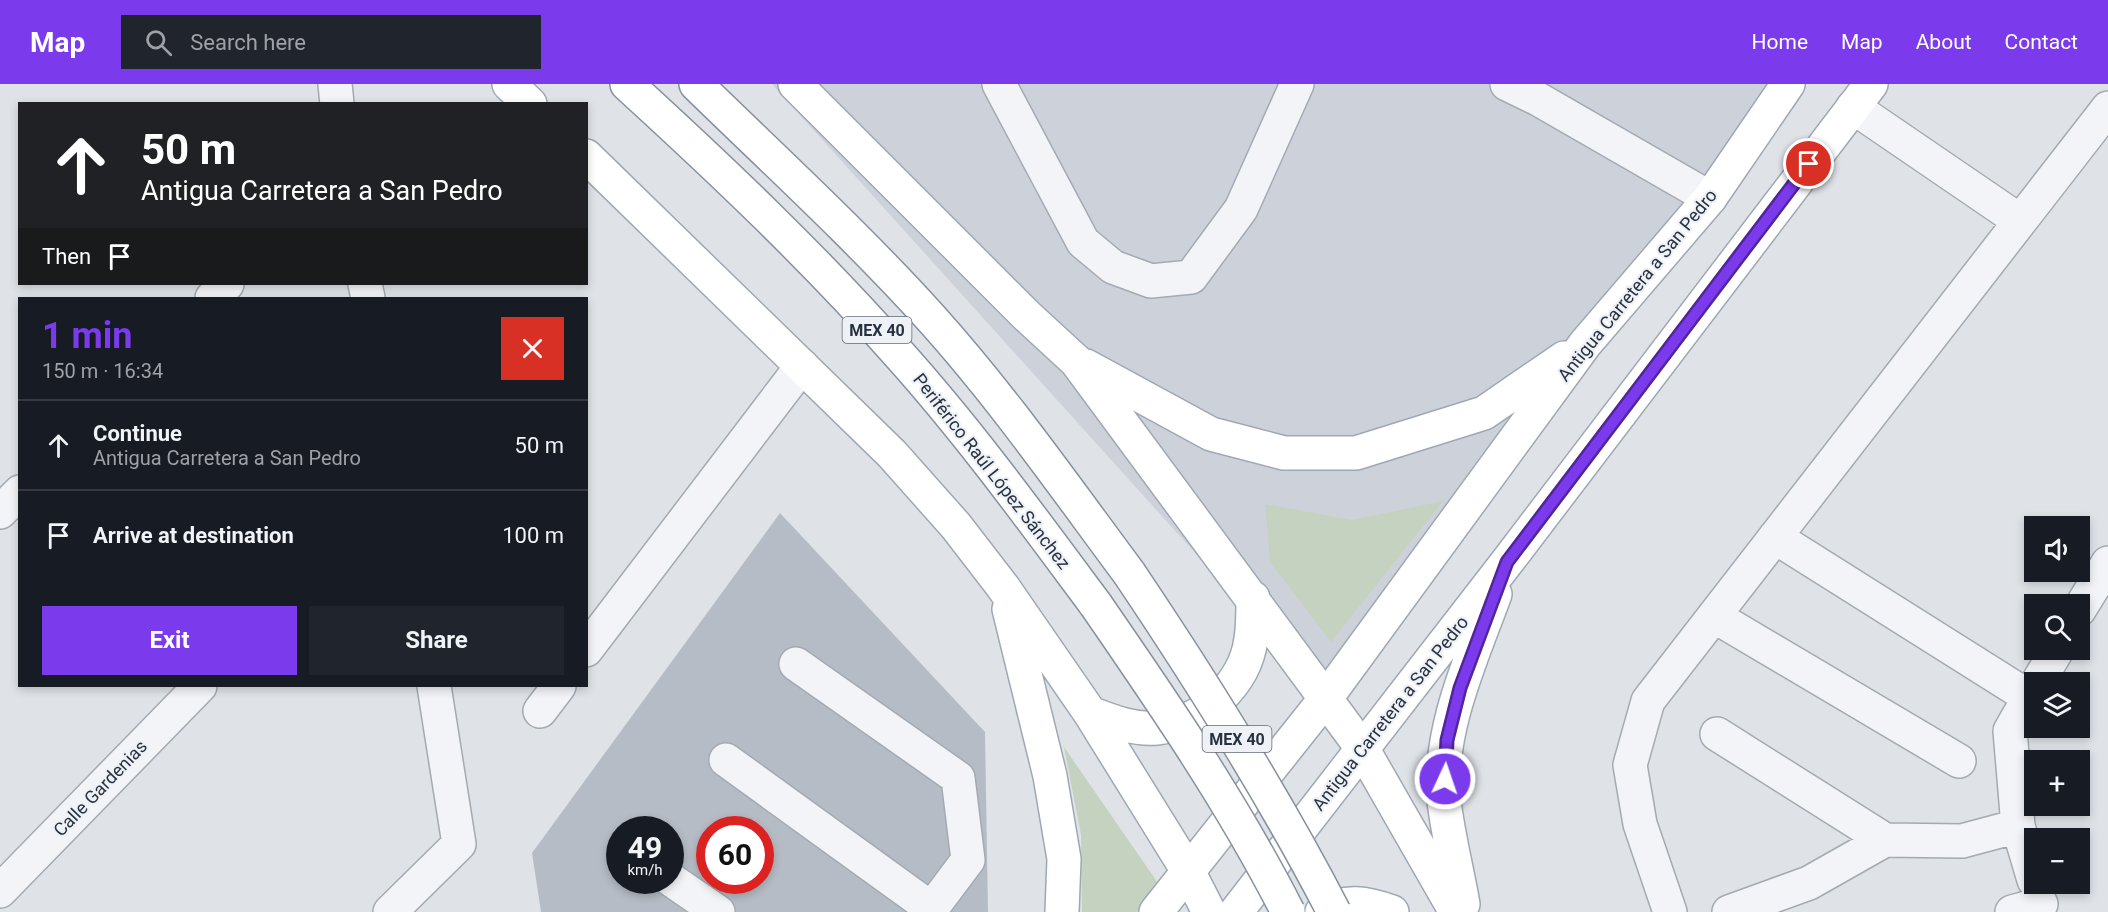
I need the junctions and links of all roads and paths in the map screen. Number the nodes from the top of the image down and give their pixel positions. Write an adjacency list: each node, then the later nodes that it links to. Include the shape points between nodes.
1 (335, 84): 12 (street)
2 (509, 84): 13 (main road)
3 (627, 84): 57 (main road, Periférico Raúl López Sánchez / MEX 40, bridge, via 824,273 898,353 1008,487 1185,734)
4 (696, 84): 59 (main road, MEX 40, bridge, via 907,293 1014,418 1129,573 1218,706)
5 (795, 84): 21 (main road)
6 (999, 84): 7 (street, via 1083,242 1113,267 1150,281 1191,277 1241,208)
7 (1297, 84)
8 (1507, 84): 10 (street)
9 (1788, 84): 16 (main road, Antigua Carretera a San Pedro)
10 (1544, 92): 16 (street)
11 (1862, 96): 17 (street); 26 (main road, Antigua Carretera a San Pedro)
12 (337, 102)
13 (528, 102)
14 (2108, 108): 17 (street)
15 (588, 158): 22 (main road)
16 (1710, 198): 20 (main road, Antigua Carretera a San Pedro)
17 (2020, 221): 25 (street)
18 (226, 285): 19 (street)
19 (213, 297)
20 (1585, 344): 21 (main road, via 1484,413 1356,453 1284,453 1211,434); 37 (main road, Antigua Carretera a San Pedro)
21 (1076, 361): 30 (main road)
22 (802, 366): 28 (main road, via 892,454 956,526); 32 (street)
23 (18, 494): 24 (street)
24 (0, 512)
25 (1775, 537): 31 (street); 34 (street)
26 (1507, 562): 41 (main road, Antigua Carretera a San Pedro); 62 (main road, via 1460,688 1447,740 1444,799)
27 (2108, 563): 29 (street)
28 (1003, 587): 39 (main road); 53 (main road, via 1050,776 1064,859)
29 (2089, 594)
30 (1253, 598): 37 (main road); 39 (main road, via 1251,641 1240,673 1219,700 1190,719 1156,728 1122,725)
31 (1714, 616): 43 (street); 63 (street, via 1648,701 1630,765 1640,824)
32 (588, 647)
33 (796, 664): 50 (street, via 958,778 968,860)
34 (2024, 684)
35 (199, 687): 48 (street, Calle Gardenias)
36 (434, 687): 51 (street, via 459,844)
37 (1326, 698): 41 (main road); 46 (main road, Antigua Carretera a San Pedro)
38 (2024, 707): 44 (street, via 2010,731)
39 (1090, 713): 46 (main road)
40 (1717, 734): 45 (street)
41 (1362, 748): 56 (main road, Antigua Carretera a San Pedro); 61 (main road)
42 (726, 760): 50 (street)
43 (1959, 761)
44 (2018, 826): 45 (street, via 1962,841); 49 (street)
45 (1885, 840): 64 (street, via 1809,883)
46 (1188, 872): 54 (main road, Antigua Carretera a San Pedro); 55 (main road)
47 (684, 889): 52 (street)
48 (0, 891)
49 (2033, 898)
50 (930, 910)
51 (390, 912)
52 (718, 912)
53 (1062, 912)
54 (1156, 912)
55 (1209, 912)
56 (1236, 912)
57 (1288, 912)
58 (1322, 912): 60 (main road, via 1336,905 1365,902)
59 (1334, 912)
60 (1392, 912)
61 (1456, 912)
62 (1464, 912)
63 (1670, 912)
64 (1729, 912)

